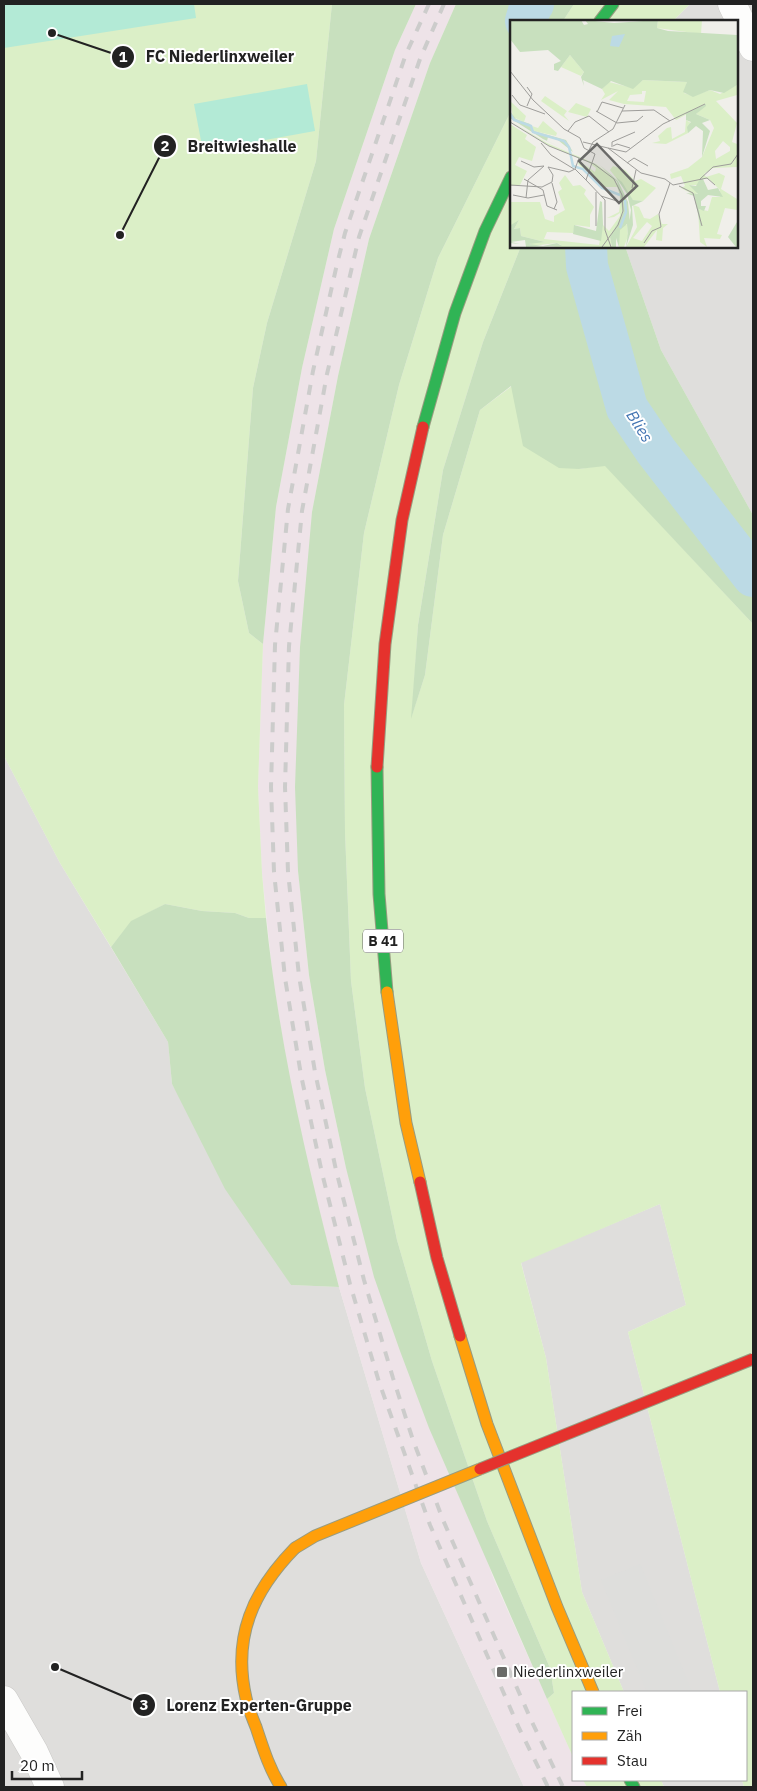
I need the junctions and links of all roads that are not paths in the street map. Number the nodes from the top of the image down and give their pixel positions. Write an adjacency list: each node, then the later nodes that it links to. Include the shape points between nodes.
1 (613, 4): 3 (main road)
2 (732, 4): 4 (street)
3 (601, 20)
4 (753, 47)
5 (510, 179): 7 (main road, B 41, via 485,232 455,313 424,421 402,520 385,644 377,759 379,894 389,1013 406,1123 437,1258 487,1424)
6 (753, 1360): 10 (main road, bridge, via 315,1536 295,1548 279,1563 254,1600 246,1620 241,1653 245,1696 262,1748)
7 (593, 1691)
8 (4, 1700): 9 (street)
9 (50, 1787)
10 (281, 1787)

